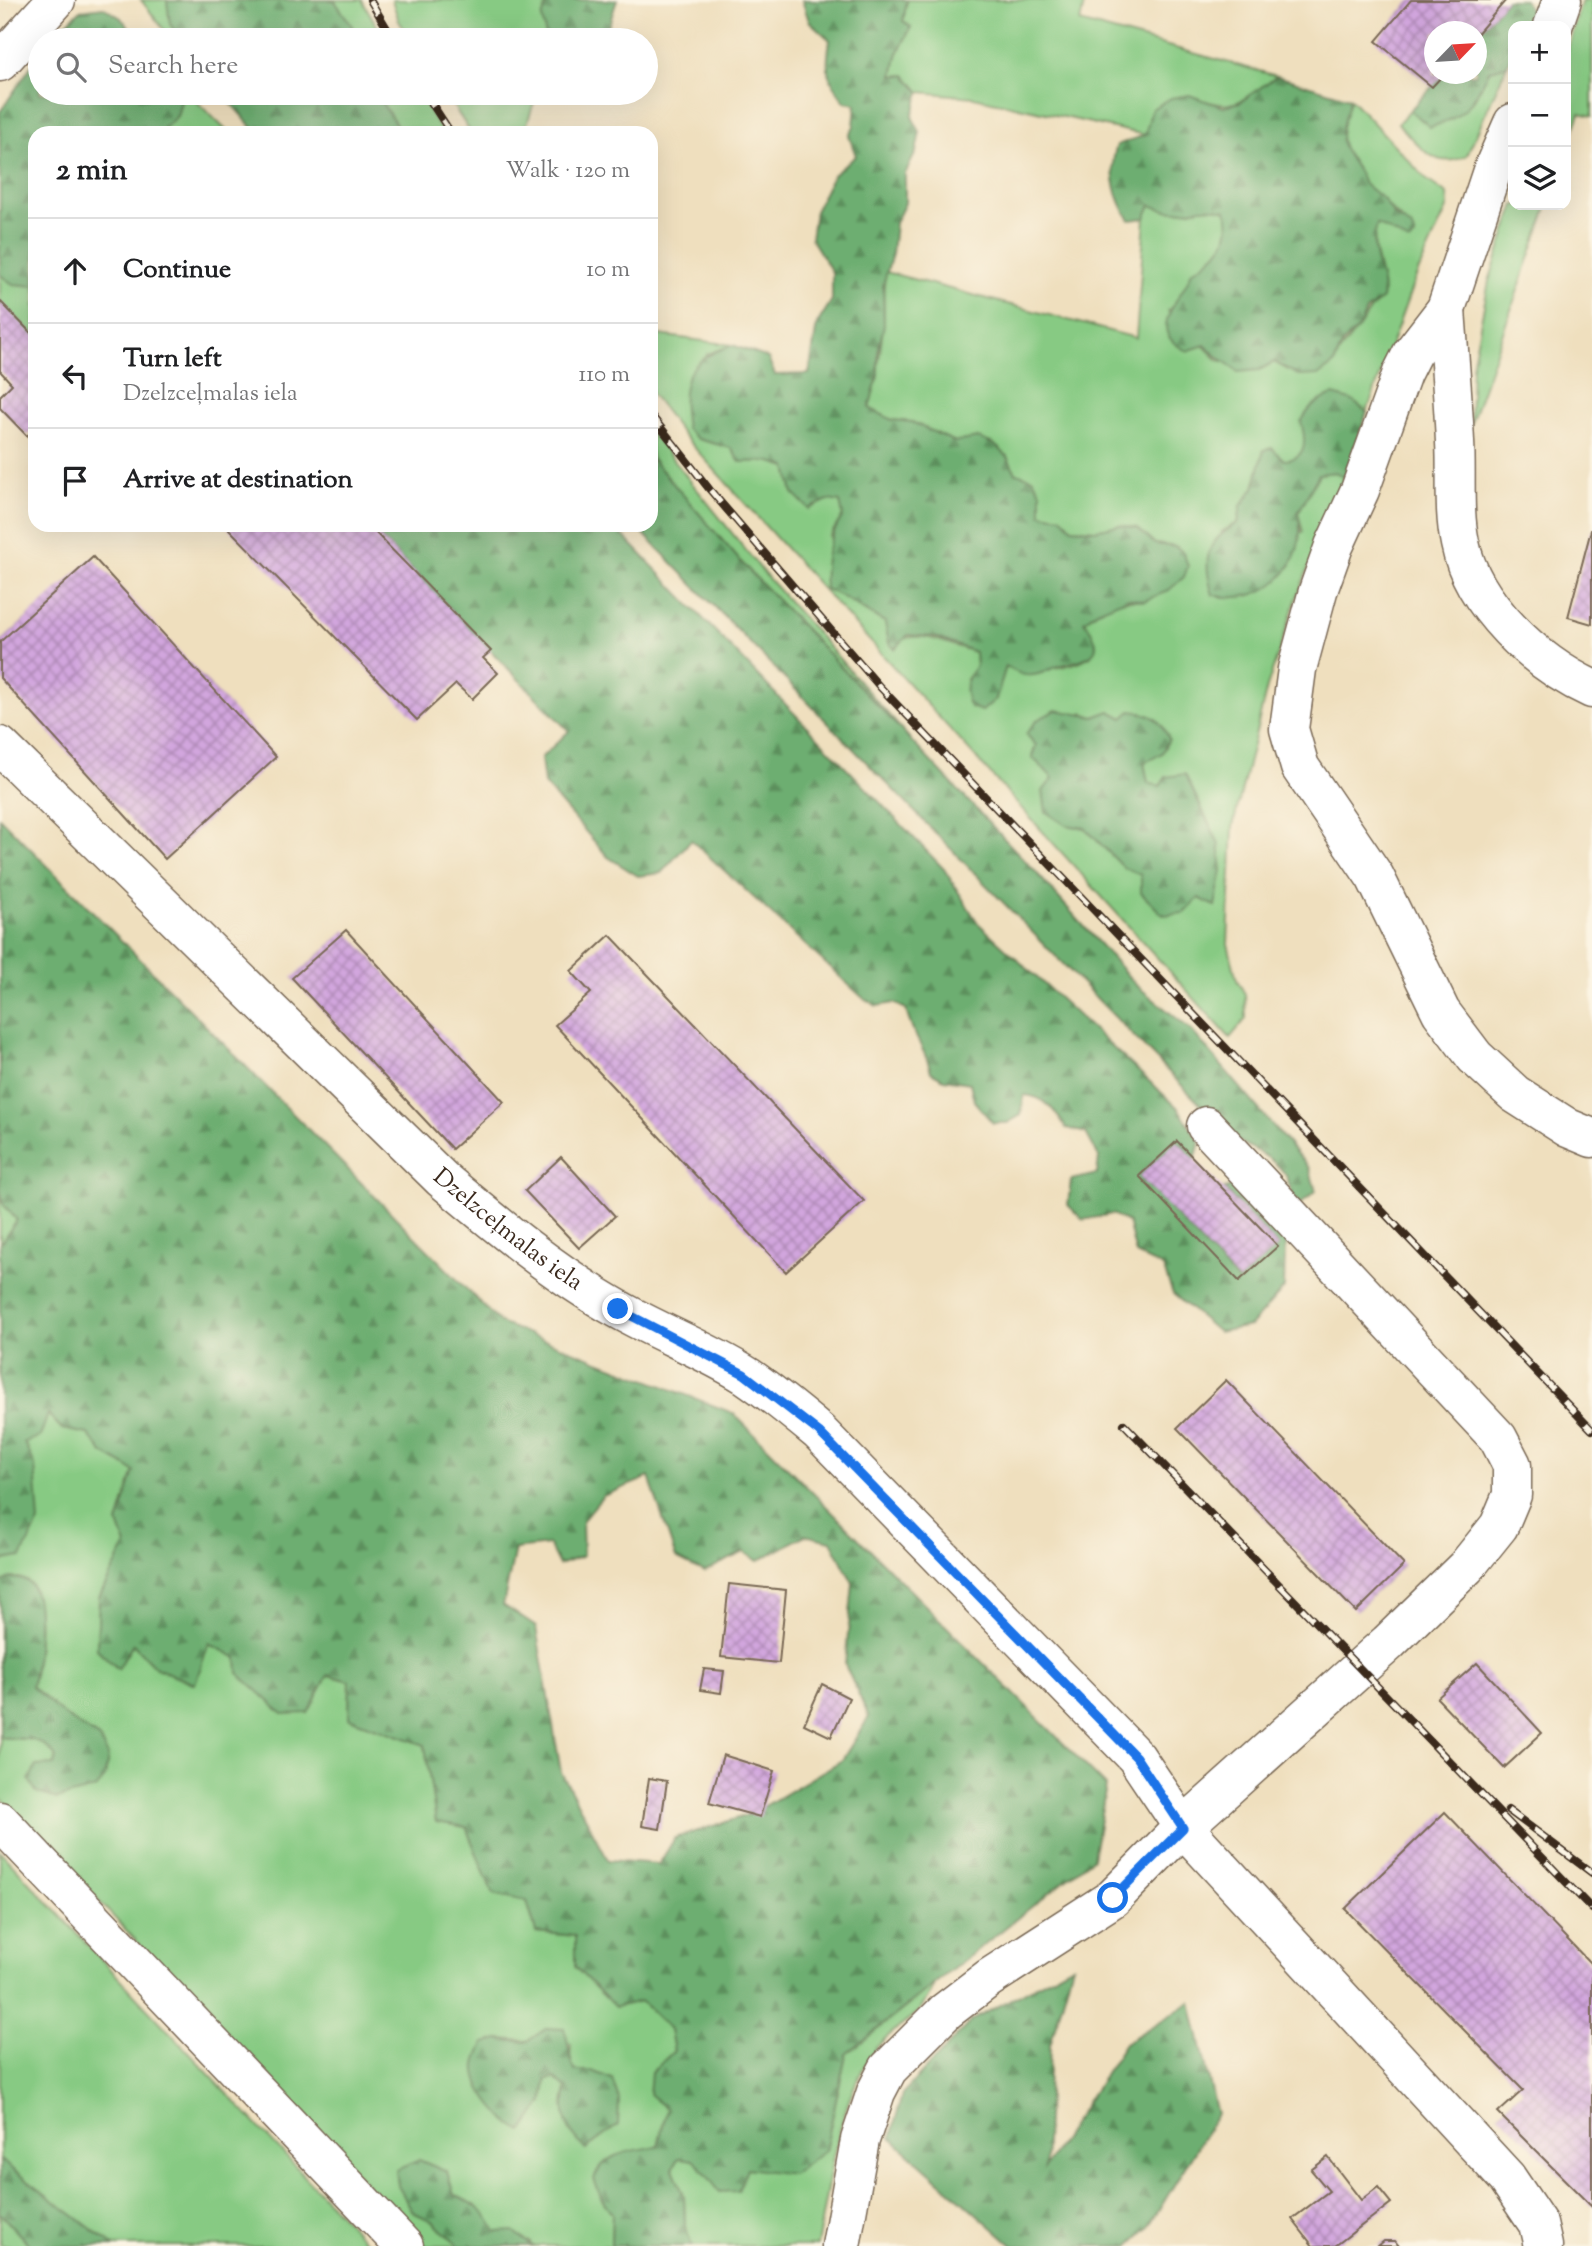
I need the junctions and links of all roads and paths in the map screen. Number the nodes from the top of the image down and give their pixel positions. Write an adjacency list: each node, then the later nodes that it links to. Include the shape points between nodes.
1 (56, 0): 4 (street)
2 (1562, 0): 3 (street)
3 (1555, 21)
4 (31, 28)
5 (28, 31): 6 (street)
6 (0, 62)
7 (1508, 134): 8 (street)
8 (1446, 309): 9 (street, via 1456,523 1469,573 1490,606 1527,646); 12 (street, via 1402,373 1360,490 1330,557 1297,669 1289,729 1300,767 1375,877 1454,1030 1515,1094)
9 (1592, 689)
10 (0, 746): 14 (street, Dzelzceļmalas iela, via 442,1179 502,1230 557,1272 618,1309 744,1374 819,1432 1136,1757)
11 (1206, 1126): 14 (street, via 1498,1438 1512,1465 1512,1495 1499,1526 1466,1567)
12 (1592, 1138)
13 (0, 1821): 15 (street)
14 (1183, 1828): 16 (street, via 1113,1898 989,1978 946,2011 888,2069 860,2140); 17 (street, Dzelzceļmalas iela, via 1507,2178 1538,2224)
15 (404, 2246)
16 (841, 2246)
17 (1544, 2246)

